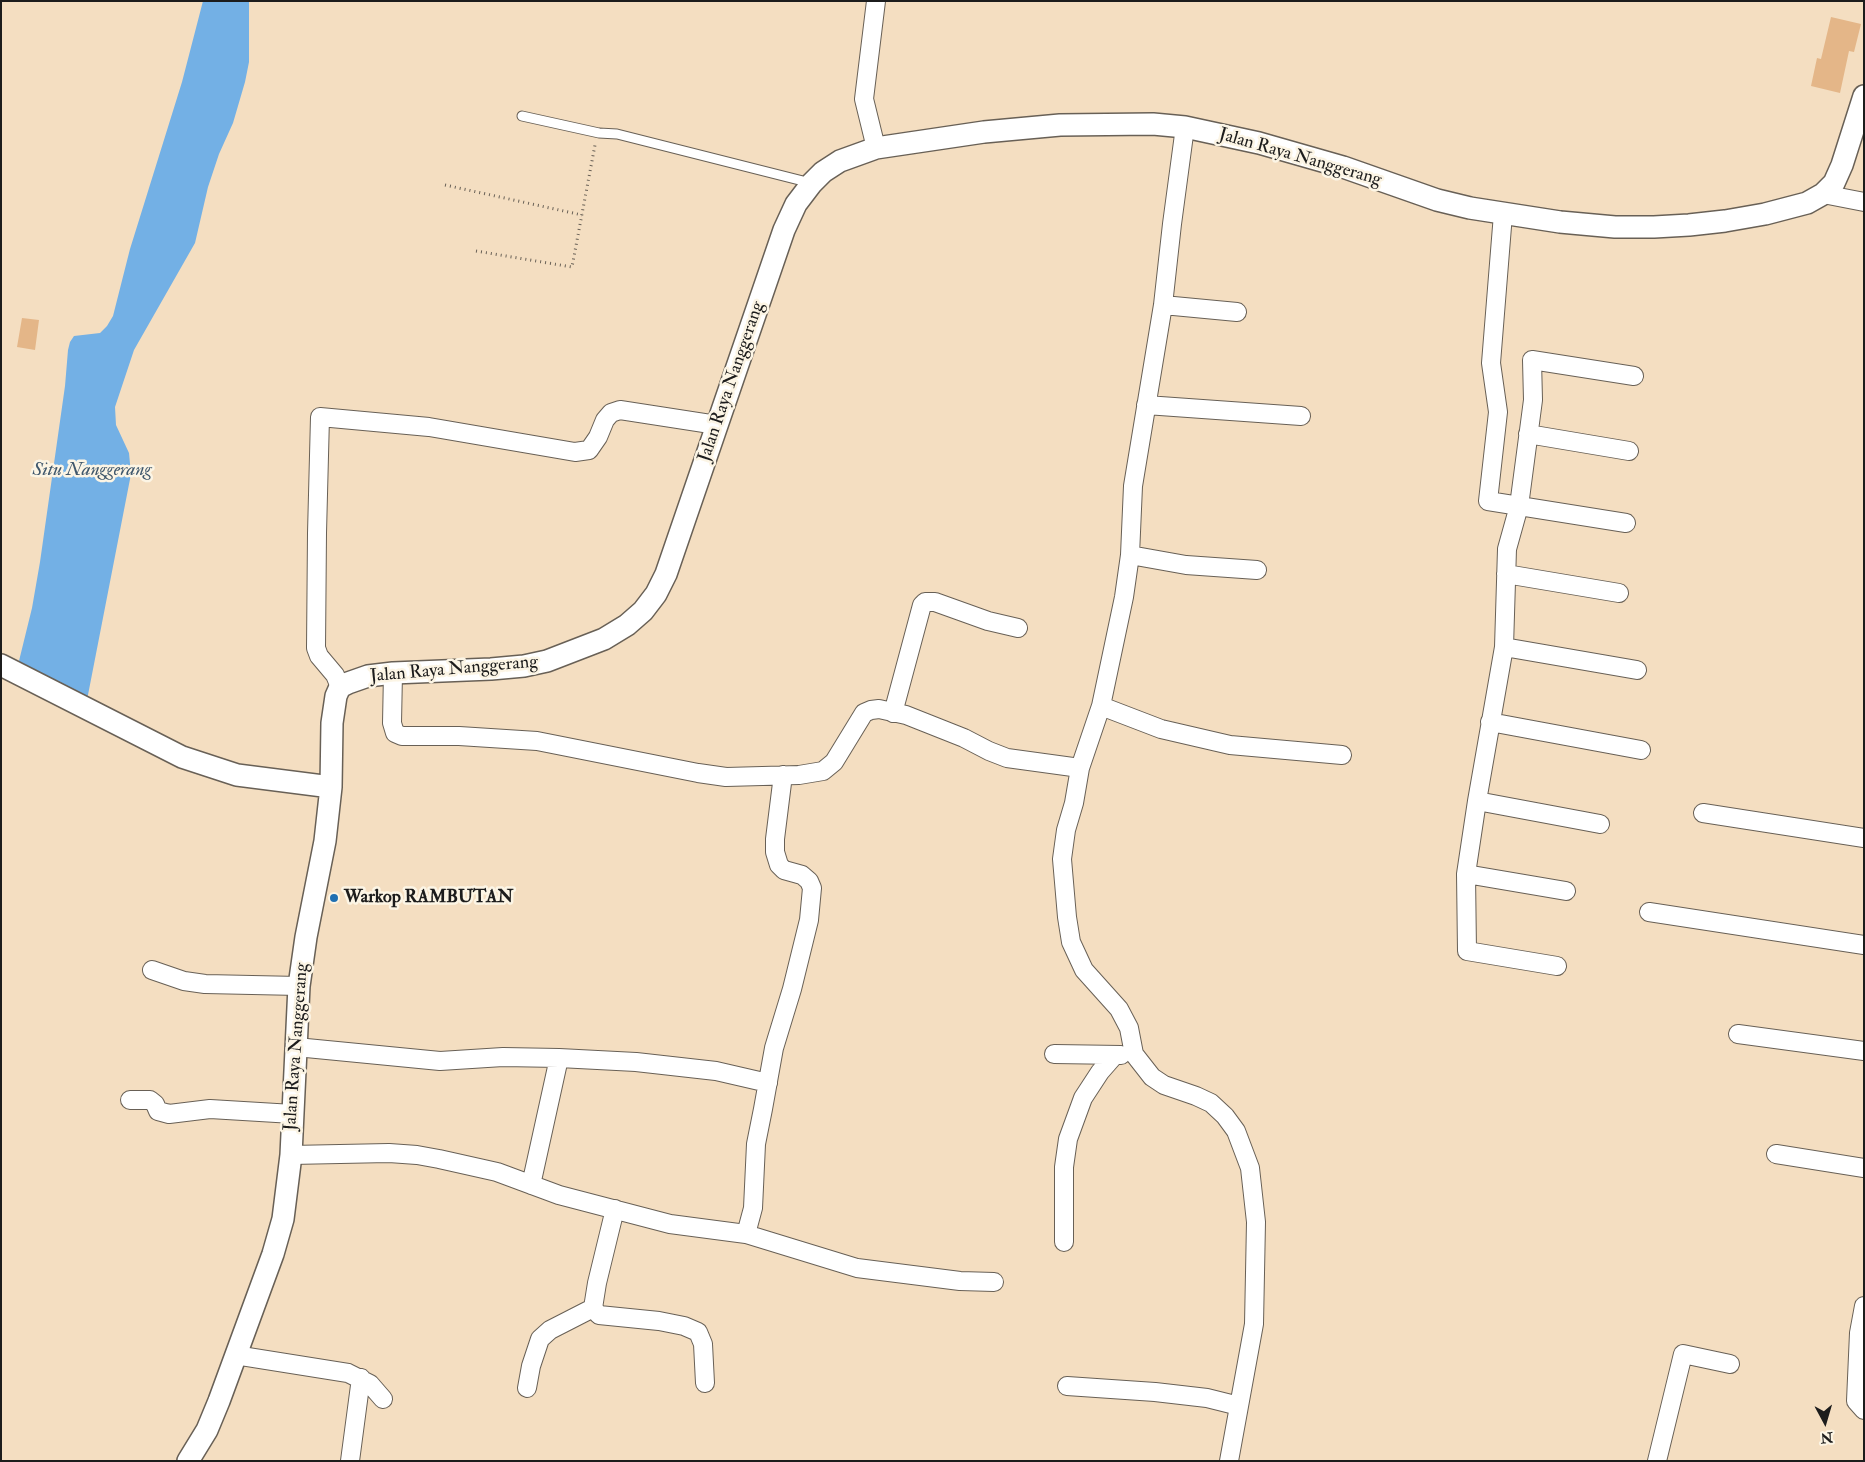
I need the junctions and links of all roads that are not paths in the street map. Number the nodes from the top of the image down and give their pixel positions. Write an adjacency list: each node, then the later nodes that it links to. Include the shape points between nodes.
1 (876, 1): 5 (street, via 864,99)
2 (1864, 96): 7 (street, Jalan Raya Nanggerang, via 1842,165 1834,183)
3 (522, 116): 6 (lane, via 617,134)
4 (1185, 128): 5 (street, Jalan Raya Nanggerang, via 1153,124 1060,124); 9 (street, Jalan Raya Nanggerang, via 1259,143 1343,167 1437,200); 10 (street)
5 (876, 148): 6 (street, Jalan Raya Nanggerang, via 840,161)
6 (812, 183): 15 (street, Jalan Raya Nanggerang, via 796,204 784,230)
7 (1823, 194): 8 (street); 9 (street, Jalan Raya Nanggerang, via 1807,203 1765,214 1654,227 1615,227)
8 (1864, 202)
9 (1503, 214): 18 (street, via 1491,363 1498,412 1488,501)
10 (1163, 305): 11 (street); 13 (street)
11 (1237, 312)
12 (1634, 376): 16 (street, via 1532,360 1533,400)
13 (1146, 404): 14 (street); 20 (street, via 1133,486)
14 (1301, 416)
15 (717, 425): 28 (street, Jalan Raya Nanggerang, via 666,574 656,594 627,626 604,639 547,661 491,669); 29 (street, via 620,410 605,420 589,450 575,452 429,427 320,416 316,648)
16 (1528, 434): 17 (street); 18 (street)
17 (1629, 451)
18 (1519, 506): 19 (street); 22 (street, via 1507,549)
19 (1626, 523)
20 (1130, 555): 21 (street, via 1186,565); 30 (street)
21 (1256, 570)
22 (1506, 574): 23 (street); 25 (street)
23 (1619, 592)
24 (1018, 628): 31 (street, via 935,602 925,602)
25 (1504, 646): 27 (street); 32 (street)
26 (1, 665): 37 (street, via 182,757 236,775)
27 (1637, 670)
28 (393, 673): 29 (street, Jalan Raya Nanggerang, via 368,676); 36 (street, via 392,723 395,733 402,736 537,741 726,777)
29 (340, 688): 37 (street, Jalan Raya Nanggerang, via 332,723)
30 (1100, 706): 34 (street, via 1161,729 1230,745); 35 (street)
31 (893, 713): 35 (street, via 948,731 1007,758); 36 (street, via 879,710 864,713 834,762 823,771)
32 (1490, 722): 33 (street); 38 (street)
33 (1641, 750)
34 (1342, 755)
35 (1080, 768): 53 (street, via 1062,859 1066,917 1071,942 1084,970 1119,1009 1129,1028)
36 (783, 775): 56 (street, via 775,852 784,870 802,875 812,888 809,920 774,1048)
37 (330, 787): 48 (street, Jalan Raya Nanggerang, via 325,840)
38 (1477, 801): 40 (street); 42 (street)
39 (1703, 813): 41 (street)
40 (1600, 824)
41 (1864, 838)
42 (1466, 874): 43 (street); 46 (street, via 1467,951)
43 (1566, 891)
44 (1649, 912): 45 (street)
45 (1864, 944)
46 (1557, 966)
47 (152, 970): 48 (street, via 205,984)
48 (299, 986): 50 (street, Jalan Raya Nanggerang)
49 (1738, 1034): 51 (street)
50 (296, 1047): 55 (street, via 440,1061); 58 (street, Jalan Raya Nanggerang)
51 (1864, 1051)
52 (1054, 1054): 54 (street)
53 (1134, 1054): 54 (street); 76 (street, via 1152,1077 1164,1085 1204,1099 1225,1116 1236,1131 1250,1168 1256,1222 1254,1324)
54 (1114, 1056): 65 (street, via 1083,1098 1068,1139 1064,1167)
55 (559, 1058): 56 (street, via 716,1071); 62 (street)
56 (768, 1083): 64 (street, via 756,1144 753,1208)
57 (130, 1100): 58 (street, via 150,1100 158,1111 168,1114 210,1109)
58 (293, 1114): 60 (street, Jalan Raya Nanggerang)
59 (1776, 1154): 61 (street)
60 (291, 1155): 62 (street, via 417,1155 497,1172); 69 (street, Jalan Raya Nanggerang, via 283,1219)
61 (1864, 1168)
62 (531, 1185): 63 (street)
63 (615, 1209): 64 (street, via 670,1224); 68 (street, via 596,1282)
64 (746, 1234): 66 (street, via 857,1268)
65 (1064, 1242)
66 (994, 1282)
67 (1864, 1306): 77 (street, via 1859,1333 1856,1402)
68 (593, 1308): 72 (street, via 599,1315 658,1321 698,1332 703,1344); 74 (street, via 550,1330 540,1339)
69 (234, 1355): 71 (street, via 348,1373); 78 (street, Jalan Raya Nanggerang, via 206,1430)
70 (1730, 1364): 81 (street, via 1683,1354)
71 (360, 1378): 75 (street); 79 (street)
72 (706, 1383)
73 (1067, 1386): 76 (street, via 1207,1398)
74 (528, 1388)
75 (383, 1399)
76 (1239, 1406): 80 (street)
77 (1864, 1410)
78 (188, 1461)
79 (350, 1461)
80 (1229, 1461)
81 (1657, 1461)

